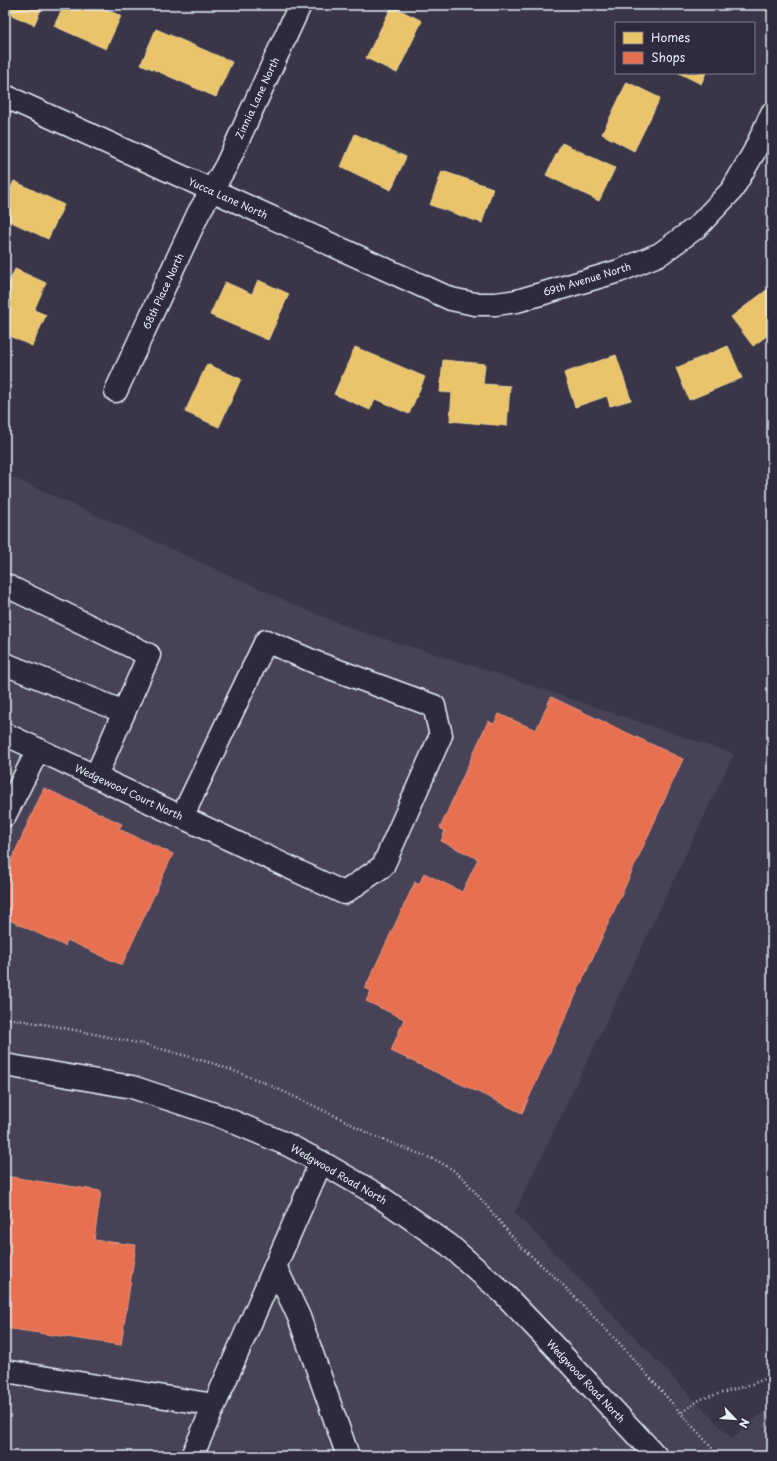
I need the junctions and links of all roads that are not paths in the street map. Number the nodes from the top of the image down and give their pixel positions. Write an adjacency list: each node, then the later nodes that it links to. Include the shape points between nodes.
1 (300, 5): 4 (street, Zinnia Lane North, via 226,166)
2 (5, 96): 4 (street, Yucca Lane North)
3 (772, 113): 5 (street, 69th Avenue North, via 754,152 732,190 697,227 660,254 619,271 517,301 475,304)
4 (211, 190): 5 (street, Yucca Lane North); 6 (street, 68th Place North)
5 (451, 299)
6 (116, 391)
7 (5, 585): 9 (street, via 149,655)
8 (5, 664): 9 (street)
9 (124, 712): 12 (street)
10 (5, 734): 11 (street, Wedgewood Court North)
11 (38, 750): 12 (street, Wedgewood Court North); 13 (street)
12 (96, 776): 14 (street, Wedgewood Court North)
13 (5, 815)
14 (182, 817): 14 (street, Wedgewood Court North, via 344,894 383,866 441,735 434,706 317,664 266,641)
15 (5, 1064): 16 (street, Wedgwood Road North, via 132,1087 217,1115)
16 (321, 1162): 17 (street); 22 (street, Wedgwood Road North, via 376,1194 449,1245 503,1293)
17 (275, 1266): 19 (street); 21 (street, via 299,1317)
18 (5, 1371): 19 (street)
19 (214, 1405): 20 (street)
20 (192, 1456)
21 (348, 1456)
22 (656, 1456)

